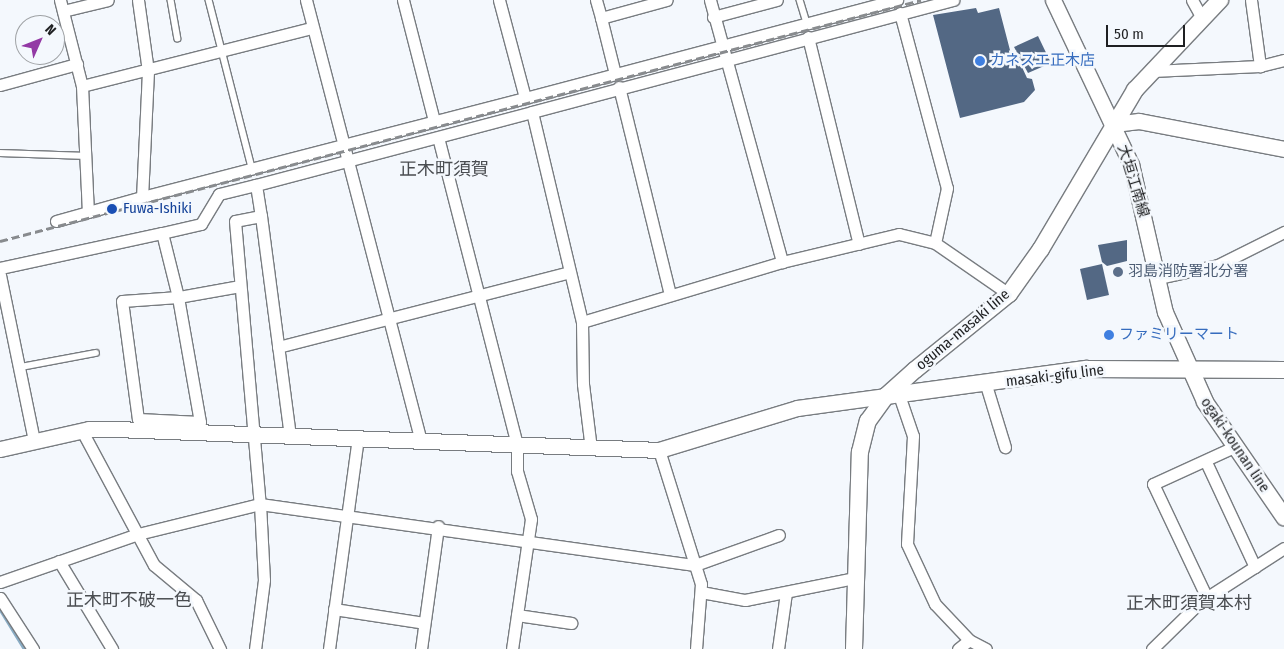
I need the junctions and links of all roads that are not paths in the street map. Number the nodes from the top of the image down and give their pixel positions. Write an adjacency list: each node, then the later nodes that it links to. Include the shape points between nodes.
1 (108, 0): 19 (street)
2 (138, 0): 34 (street)
3 (171, 0): 27 (lane)
4 (209, 0): 29 (lane)
5 (306, 0): 25 (street)
6 (403, 0): 42 (street)
7 (499, 0): 40 (street)
8 (596, 0): 22 (street)
9 (667, 0): 22 (street)
10 (710, 0): 21 (street)
11 (777, 0): 21 (street)
12 (800, 0): 24 (lane)
13 (897, 0): 24 (street)
14 (953, 0): 20 (street)
15 (1053, 0): 43 (street, 大垣江南線)
16 (1192, 0): 23 (street)
17 (1220, 0): 23 (main road, oguma-masaki line)
18 (1251, 0): 33 (street)
19 (62, 6): 32 (street)
20 (900, 13): 26 (street); 58 (street, via 947,188)
21 (713, 17): 28 (street)
22 (600, 18): 36 (street)
23 (1202, 18): 35 (main road, oguma-masaki line)
24 (807, 23): 28 (street)
25 (312, 28): 29 (street); 45 (street)
26 (808, 37): 30 (street); 59 (street)
27 (178, 38)
28 (720, 46): 30 (street); 36 (street)
29 (222, 52): 34 (street); 50 (lane)
30 (724, 58): 39 (street); 60 (street)
31 (1284, 60): 33 (street)
32 (77, 64): 37 (street); 38 (street)
33 (1260, 66): 35 (street)
34 (148, 70): 38 (street); 52 (street)
35 (1151, 71): 43 (main road, oguma-masaki line)
36 (615, 74): 40 (street)
37 (0, 85)
38 (82, 86): 48 (street)
39 (619, 87): 41 (street); 68 (street)
40 (525, 98): 42 (street)
41 (532, 112): 49 (street); 62 (street)
42 (434, 121): 45 (street)
43 (1114, 124): 46 (street, via 1139,121); 64 (street, 大垣江南線, via 1131,164); 67 (main road, oguma-masaki line, via 1042,249)
44 (439, 141): 66 (street)
45 (344, 142): 49 (street); 50 (street)
46 (1284, 149)
47 (0, 153): 48 (lane)
48 (85, 156): 53 (street)
49 (347, 157): 51 (street); 71 (street)
50 (252, 167): 52 (street)
51 (256, 185): 54 (street); 56 (street, via 219,194 201,224)
52 (142, 197): 53 (street)
53 (88, 212): 55 (street)
54 (261, 216): 65 (street, via 235,221); 73 (street)
55 (56, 221)
56 (162, 232): 61 (street); 69 (street)
57 (1284, 232): 64 (street, via 1218,265)
58 (935, 242): 59 (street, via 899,234); 67 (street)
59 (860, 244): 60 (street)
60 (782, 262): 68 (street)
61 (0, 268)
62 (570, 272): 66 (street); 72 (street)
63 (0, 275): 70 (street)
64 (1158, 278): 76 (street, 大垣江南線, via 1164,312)
65 (240, 286): 69 (street); 81 (street)
66 (478, 294): 71 (street); 86 (street)
67 (1009, 294): 79 (main road, oguma-masaki line)
68 (670, 296): 72 (street)
69 (178, 297): 69 (street, via 122,301 138,419 200,422)
70 (2, 298): 75 (street)
71 (388, 317): 73 (street); 85 (street)
72 (582, 322): 90 (street)
73 (278, 347): 82 (street)
74 (96, 353): 75 (lane)
75 (21, 367): 84 (street)
76 (1191, 370): 77 (main road, masaki-gifu line); 78 (main road, masaki-gifu line, via 1086,370); 88 (main road, ogaki-kounan line, via 1205,402)
77 (1284, 370)
78 (986, 384): 79 (main road, masaki-gifu line); 87 (street)
79 (892, 396): 91 (street, via 797,408); 104 (main road, oguma-masaki line, via 868,422 860,452); 114 (street, via 913,436 907,544 935,604)
80 (82, 431): 81 (street); 84 (street); 97 (street)
81 (255, 435): 82 (street); 93 (street)
82 (290, 436): 83 (street)
83 (358, 437): 85 (street); 94 (street)
84 (34, 440): 89 (street)
85 (421, 442): 86 (street)
86 (517, 446): 90 (street); 99 (street, via 517,471 531,519)
87 (1005, 447)
88 (1234, 447): 92 (street); 95 (main road, ogaki-kounan line)
89 (0, 449)
90 (591, 449): 91 (street)
91 (659, 450): 102 (street)
92 (1206, 462): 103 (street); 109 (street, via 1153,484)
93 (260, 504): 94 (street); 97 (street); 118 (street, via 264,580)
94 (348, 514): 96 (street); 110 (street)
95 (1284, 517)
96 (438, 526): 99 (street); 112 (street)
97 (138, 534): 101 (street); 117 (street, via 154,565 196,600)
98 (778, 535): 102 (street)
99 (529, 541): 102 (street); 111 (street)
100 (1284, 548): 103 (street)
101 (59, 561): 105 (street); 115 (street)
102 (695, 565): 106 (street)
103 (1254, 567): 109 (street)
104 (854, 578): 107 (street); 124 (main road, oguma-masaki line)
105 (0, 582)
106 (701, 592): 107 (street, via 745,600); 122 (street)
107 (786, 592): 123 (street)
108 (0, 598): 116 (street)
109 (1207, 598): 127 (street)
110 (334, 609): 112 (street); 119 (street)
111 (518, 615): 113 (street); 121 (street)
112 (424, 623): 120 (street)
113 (571, 623)
114 (970, 640): 125 (street); 126 (street)
115 (109, 648)
116 (33, 649)
117 (220, 649)
118 (255, 649)
119 (329, 649)
120 (421, 649)
121 (512, 649)
122 (696, 649)
123 (778, 649)
124 (854, 649)
125 (958, 649)
126 (986, 649)
127 (1152, 649)

